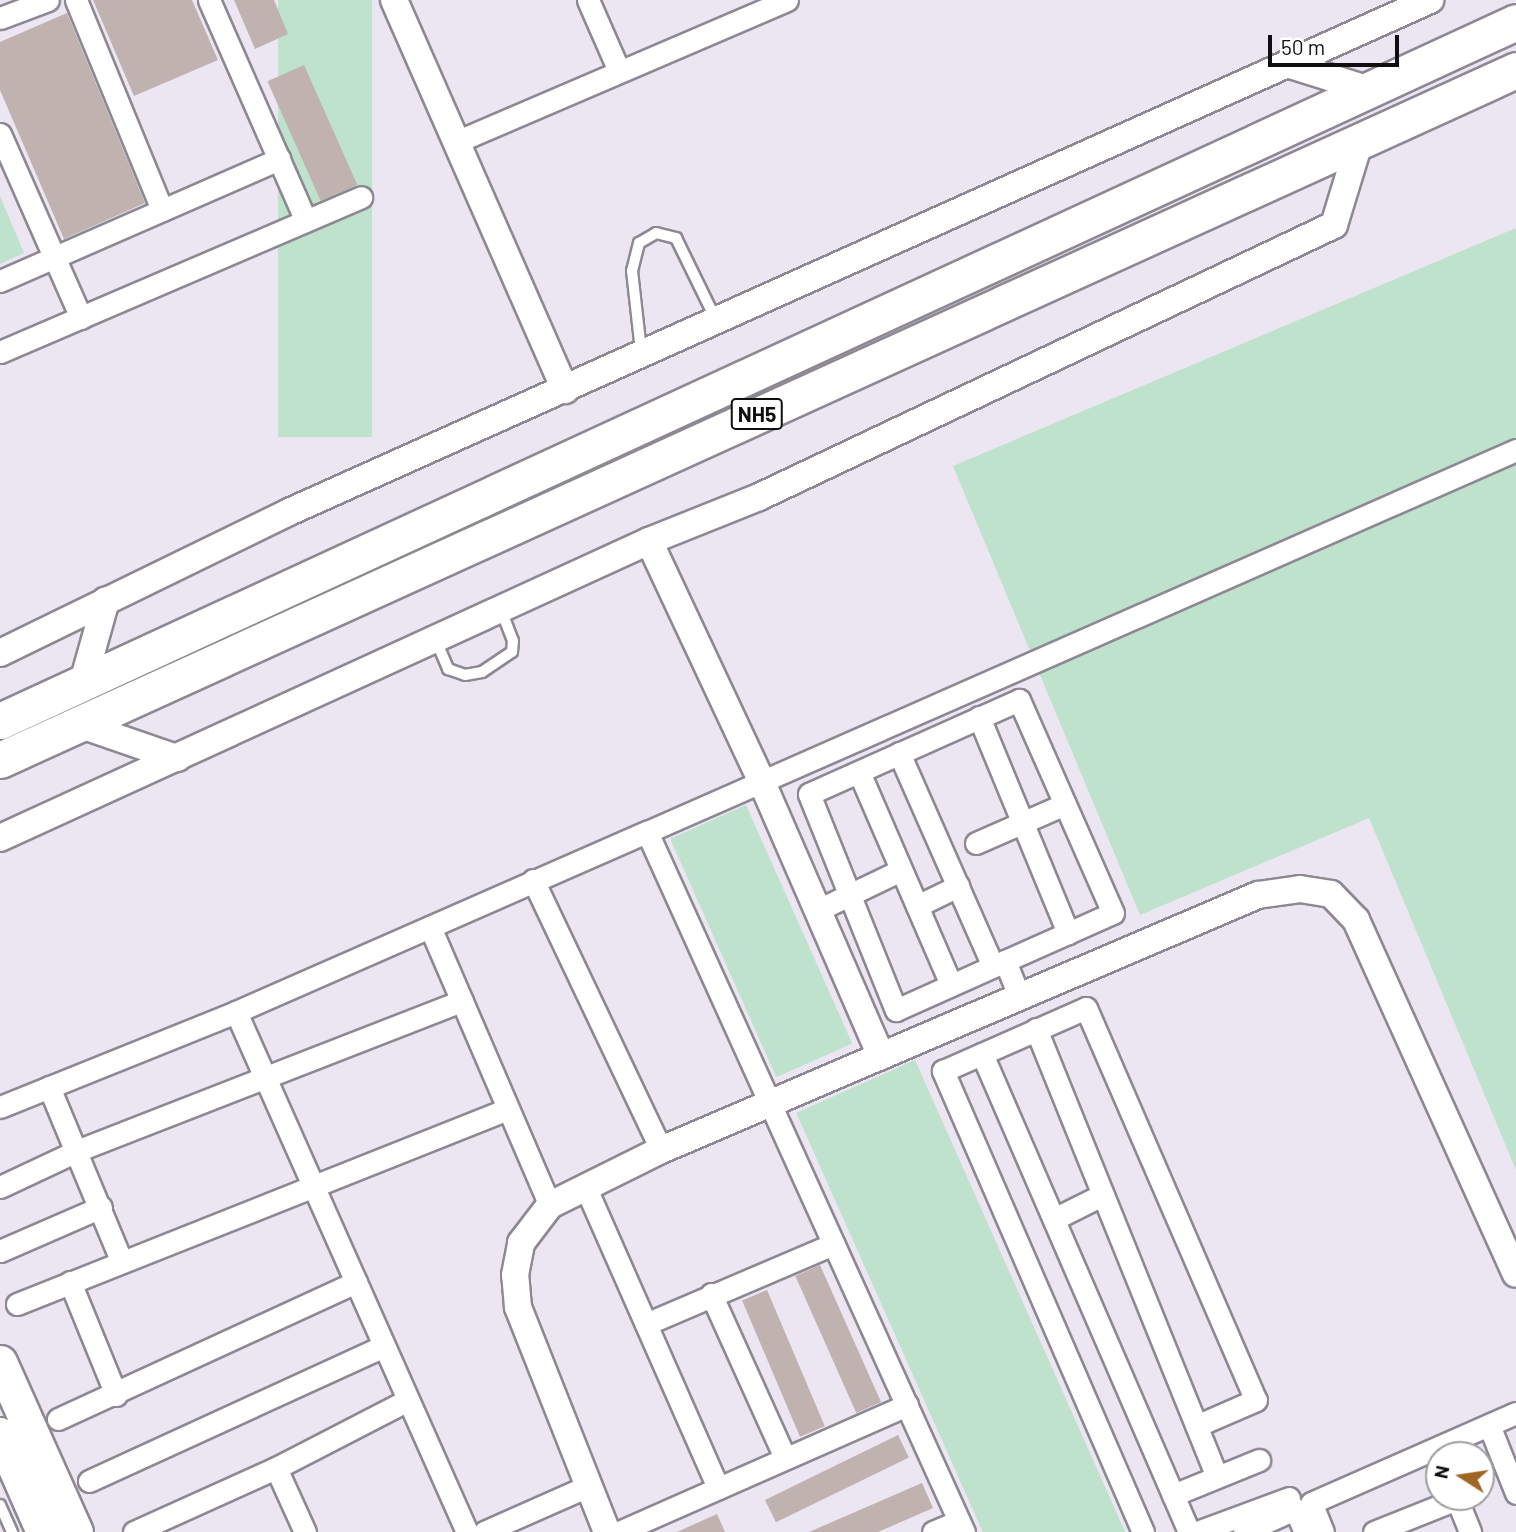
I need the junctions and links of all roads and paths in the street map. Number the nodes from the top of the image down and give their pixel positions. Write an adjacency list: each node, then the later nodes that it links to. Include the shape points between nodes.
1 (48, 0): 8 (street)
2 (76, 0): 19 (street)
3 (209, 0): 17 (street)
4 (394, 0): 15 (street)
5 (588, 0): 12 (street)
6 (788, 0): 12 (street)
7 (1430, 0): 10 (street)
8 (0, 18)
9 (1516, 22): 13 (highway, NH5)
10 (1287, 64): 13 (street); 24 (street)
11 (1516, 69): 16 (highway, NH5)
12 (619, 71): 15 (street)
13 (1370, 90): 34 (highway, NH5)
14 (0, 134): 21 (street)
15 (456, 142): 27 (street)
16 (1359, 144): 29 (street, via 1334,225 759,497); 37 (highway, NH5)
17 (279, 159): 19 (street); 20 (street)
18 (361, 197): 20 (street)
19 (162, 211): 21 (street)
20 (306, 221): 23 (street)
21 (55, 258): 22 (street); 23 (street)
22 (0, 281)
23 (81, 318): 25 (street)
24 (716, 320): 26 (street); 26 (lane, via 676,238 656,233 639,243 632,271)
25 (0, 352)
26 (642, 354): 27 (street)
27 (565, 390): 30 (street, via 289,512)
28 (1516, 450): 42 (street)
29 (649, 541): 31 (street); 42 (street)
30 (107, 600): 33 (street); 34 (street)
31 (501, 609): 32 (street); 32 (lane, via 513,641 512,652 482,671 465,675 448,669)
32 (435, 638): 39 (street)
33 (0, 653)
34 (83, 682): 36 (highway, NH5)
35 (979, 717): 38 (street); 43 (street, via 1019,700); 44 (street)
36 (0, 721)
37 (78, 724): 39 (street); 40 (highway, NH5)
38 (899, 753): 41 (street); 50 (street)
39 (177, 758): 46 (street)
40 (0, 760)
41 (859, 772): 48 (street); 51 (street, via 809,794)
42 (761, 780): 45 (street); 53 (street)
43 (1065, 804): 44 (street); 55 (street, via 1113,913)
44 (1025, 822): 47 (street); 55 (street)
45 (647, 832): 49 (street); 66 (street)
46 (0, 838)
47 (976, 843)
48 (901, 870): 51 (street); 52 (street)
49 (533, 880): 54 (street); 70 (street)
50 (958, 886): 52 (street); 56 (street)
51 (850, 895): 53 (street); 57 (street, via 896,1010)
52 (917, 906): 57 (street)
53 (818, 910): 63 (street)
54 (430, 927): 59 (street); 60 (street)
55 (1068, 933): 56 (street)
56 (999, 964): 57 (street); 58 (street)
57 (951, 985)
58 (1012, 999): 61 (street); 63 (street); 81 (street, via 1258,895 1300,889 1331,894 1356,920)
59 (462, 1001): 64 (street); 68 (street)
60 (236, 1012): 64 (street); 65 (street)
61 (1027, 1034): 62 (street); 74 (street); 95 (street, via 1086,1008 1256,1400)
62 (982, 1054): 77 (street); 125 (street, via 943,1071)
63 (881, 1056): 66 (street)
64 (266, 1080): 69 (street); 73 (street)
65 (50, 1087): 67 (street); 69 (street)
66 (770, 1104): 70 (street); 78 (street)
67 (0, 1107)
68 (508, 1109): 73 (street); 75 (street)
69 (79, 1150): 72 (street); 76 (street)
70 (661, 1150): 71 (street)
71 (585, 1186): 75 (street); 86 (street)
72 (0, 1187)
73 (315, 1189): 80 (street); 83 (street)
74 (1102, 1195): 77 (street); 95 (street)
75 (550, 1205): 104 (street, via 521,1243 515,1275 518,1307)
76 (101, 1206): 79 (street); 80 (street)
77 (1054, 1219): 108 (street)
78 (834, 1244): 84 (street); 91 (street)
79 (0, 1251)
80 (121, 1260): 82 (street)
81 (1516, 1274)
82 (70, 1282): 85 (street); 89 (street)
83 (356, 1282): 87 (street); 89 (street)
84 (711, 1294): 86 (street); 98 (street)
85 (17, 1304)
86 (646, 1324): 105 (street)
87 (384, 1346): 90 (street); 103 (street)
88 (0, 1362): 117 (main road)
89 (116, 1395): 93 (street)
90 (408, 1400): 101 (street); 120 (street)
91 (907, 1405): 98 (street); 113 (street)
92 (1516, 1413): 94 (street)
93 (58, 1419)
94 (1489, 1425): 97 (street); 107 (street)
95 (1196, 1426): 102 (street)
96 (0, 1434): 106 (main road)
97 (1459, 1441)
98 (785, 1458): 105 (street)
99 (1425, 1458): 129 (street, via 1311,1503)
100 (1259, 1460): 102 (street)
101 (276, 1468): 112 (street); 119 (street)
102 (1217, 1477): 108 (street)
103 (89, 1480)
104 (586, 1487): 121 (street); 122 (street)
105 (718, 1488): 123 (street)
106 (7, 1492): 115 (lane); 116 (main road)
107 (1516, 1493)
108 (1173, 1495): 126 (street)
109 (1289, 1498): 127 (street)
110 (1425, 1511): 130 (street)
111 (1462, 1511): 131 (street)
112 (166, 1525): 118 (street)
113 (962, 1526): 124 (street)
114 (1249, 1531): 128 (street, via 1296,1509)
115 (12, 1532)
116 (43, 1532)
117 (76, 1532)
118 (134, 1532)
119 (305, 1532)
120 (467, 1532)
121 (484, 1532)
122 (607, 1532)
123 (619, 1532)
124 (933, 1532)
125 (1143, 1532)
126 (1189, 1532)
127 (1198, 1532)
128 (1305, 1532)
129 (1323, 1532)
130 (1374, 1532)
131 (1470, 1532)

